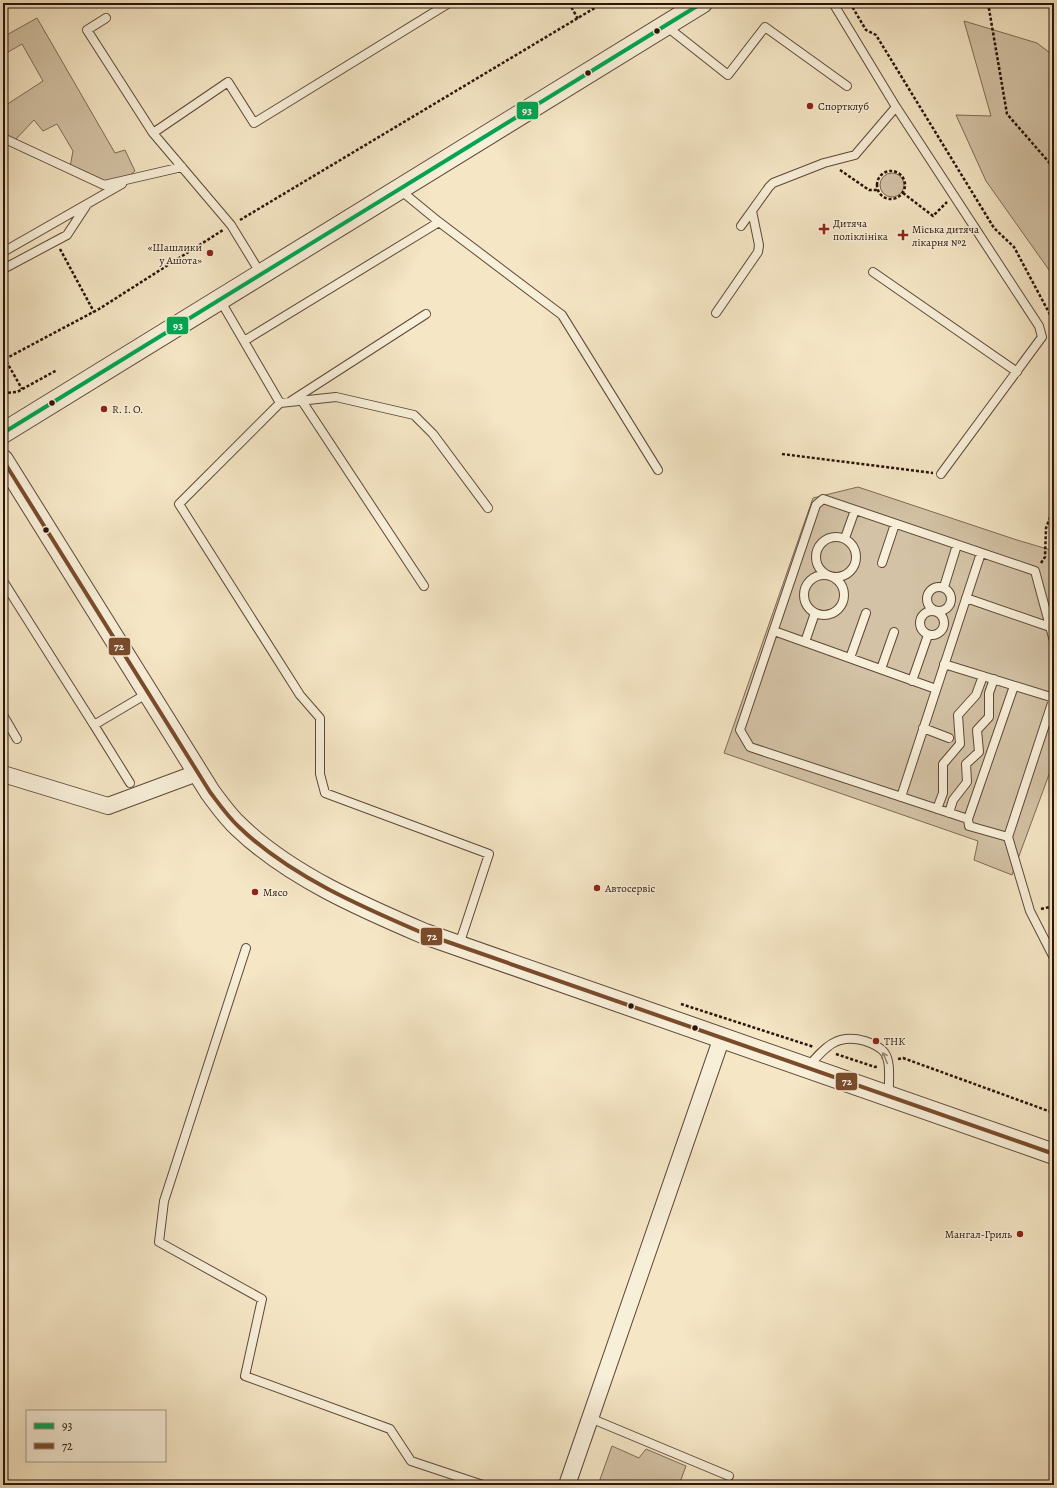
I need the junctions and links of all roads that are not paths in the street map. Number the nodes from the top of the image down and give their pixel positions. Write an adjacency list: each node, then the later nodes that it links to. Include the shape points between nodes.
1 (449, 3): 8 (lane, via 254,123 228,82)
2 (702, 3): 5 (street)
3 (833, 3): 7 (lane)
4 (106, 18): 8 (lane, via 87,30)
5 (666, 26): 6 (lane, via 728,76 765,28); 12 (street)
6 (847, 86)
7 (896, 107): 14 (lane, via 855,154 774,183); 25 (lane, via 1039,326 1042,337)
8 (153, 133): 10 (lane)
9 (3, 138): 11 (lane, via 104,186)
10 (182, 167): 11 (lane); 20 (lane, via 231,225)
11 (131, 179): 13 (lane)
12 (399, 190): 15 (lane); 20 (street)
13 (88, 203): 17 (lane); 18 (lane, via 67,235)
14 (752, 211): 16 (lane); 22 (lane, via 759,245 758,252)
15 (439, 222): 24 (lane); 31 (lane, via 562,315)
16 (741, 226)
17 (3, 252)
18 (7, 267)
19 (873, 272): 25 (lane)
20 (261, 274): 21 (street)
21 (220, 300): 24 (lane); 29 (street)
22 (716, 313)
23 (426, 314): 27 (lane)
24 (244, 341): 28 (lane)
25 (1017, 372): 32 (lane)
26 (302, 401): 27 (lane); 33 (lane, via 336,397 414,415 433,434); 42 (lane)
27 (289, 402): 28 (lane)
28 (280, 403): 77 (lane, via 180,504 300,695 320,718 320,774 325,793 488,854)
29 (3, 433)
30 (3, 460): 62 (street)
31 (658, 470)
32 (941, 474)
33 (488, 508)
34 (855, 510): 35 (lane); 36 (lane); 49 (lane, via 823,499 816,505)
35 (895, 524): 37 (lane); 39 (lane)
36 (845, 538): 40 (lane, via 854,547 856,560 845,576); 40 (lane, via 825,539 816,550 817,564 825,575)
37 (957, 545): 38 (lane); 43 (lane)
38 (981, 553): 44 (lane); 48 (lane, via 1035,571)
39 (882, 563)
40 (832, 576): 47 (lane, via 819,575 812,578 805,589 805,603); 47 (lane, via 843,590 842,602 839,608 828,614)
41 (3, 581): 65 (lane)
42 (424, 586)
43 (944, 587): 46 (lane, via 950,592 952,600 948,608); 46 (lane, via 936,587 927,595 930,607)
44 (966, 598): 48 (lane); 55 (lane)
45 (866, 612): 54 (lane)
46 (937, 612): 51 (lane, via 943,617 943,630 936,635); 51 (lane, via 925,613 920,619 922,630)
47 (815, 613): 53 (lane)
48 (1050, 627): 52 (lane)
49 (774, 631): 53 (lane); 72 (lane, via 740,730 750,747)
50 (894, 632): 56 (lane)
51 (928, 635): 59 (lane)
52 (1054, 641)
53 (805, 642): 54 (lane)
54 (850, 658): 56 (lane)
55 (944, 664): 57 (lane); 61 (lane)
56 (881, 669): 59 (lane)
57 (983, 676): 58 (lane); 73 (lane, via 976,695 958,715 960,744 943,764 943,793)
58 (994, 679): 60 (lane); 74 (lane, via 989,693 989,717 977,730 979,752 966,764 967,782 952,800)
59 (912, 681): 61 (lane)
60 (1014, 686): 63 (lane); 75 (lane)
61 (936, 690): 66 (lane)
62 (148, 693): 65 (lane); 69 (street)
63 (1054, 698): 76 (lane)
64 (3, 715): 68 (lane)
65 (94, 725): 71 (lane)
66 (923, 728): 67 (lane); 72 (lane)
67 (949, 738)
68 (17, 739)
69 (197, 773): 70 (street, via 108,806); 77 (street, via 238,826 270,853 369,910 425,934)
70 (3, 774)
71 (130, 783)
72 (901, 797): 73 (lane)
73 (938, 809): 74 (lane)
74 (949, 813): 75 (lane)
75 (968, 819): 76 (lane, via 969,826)
76 (1008, 837): 79 (lane, via 1030,911)
77 (459, 945): 80 (street)
78 (246, 948): 86 (lane, via 164,1201 159,1242 262,1299 245,1376 390,1429 411,1461)
79 (1054, 958)
80 (722, 1037): 81 (street); 84 (street)
81 (808, 1067): 82 (street); 82 (lane, one-way to 81, via 888,1063 884,1052 872,1043 855,1038 843,1038 822,1050)
82 (889, 1096): 83 (street)
83 (1054, 1154)
84 (590, 1418): 85 (lane); 87 (street)
85 (729, 1476)
86 (483, 1485)
87 (567, 1485)

